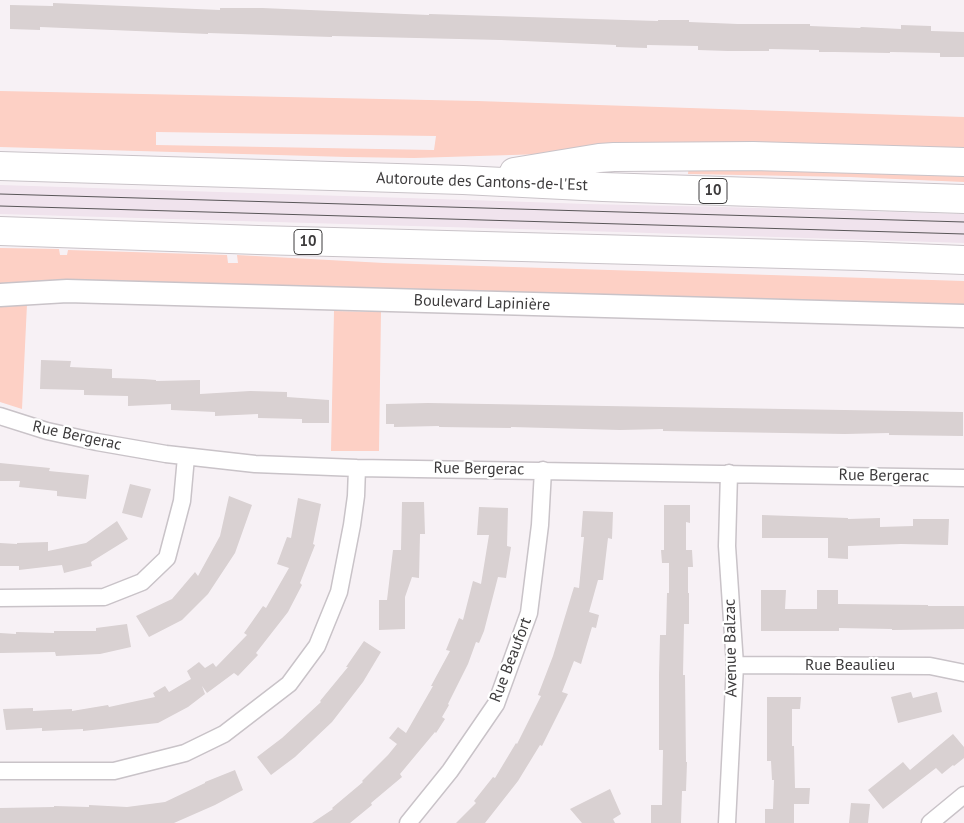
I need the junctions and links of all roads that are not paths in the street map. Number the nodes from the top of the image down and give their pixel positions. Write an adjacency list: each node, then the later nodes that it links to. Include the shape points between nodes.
1 (964, 162): 3 (highway, via 753,156 614,157)
2 (0, 166): 3 (highway, Autoroute des Cantons-de-l'Est / 10)
3 (463, 180): 4 (highway, Autoroute des Cantons-de-l'Est / 10, via 603,188)
4 (964, 199)
5 (0, 231): 6 (highway, 10)
6 (964, 260)
7 (0, 295): 8 (main road, Boulevard Lapinière, via 66,291)
8 (964, 316)
9 (0, 416): 10 (street, Rue Bergerac, via 47,431)
10 (186, 457): 11 (street, Rue Bergerac); 15 (street, via 182,500 167,558 142,582 104,597)
11 (357, 468): 12 (street, Rue Bergerac); 18 (street, via 352,525 339,592 316,646 289,684 224,734 185,753 114,771)
12 (543, 470): 13 (street, Rue Bergerac); 20 (street, Rue Beaufort, via 529,613 496,704 450,771)
13 (728, 473): 14 (street, Rue Bergerac); 16 (street, Avenue Balzac, via 727,546)
14 (964, 478)
15 (0, 598)
16 (735, 665): 17 (street, Rue Beaulieu, via 930,666); 21 (street, Avenue Balzac)
17 (964, 673)
18 (0, 771)
19 (964, 795): 22 (street)
20 (408, 823)
21 (727, 823)
22 (930, 823)

